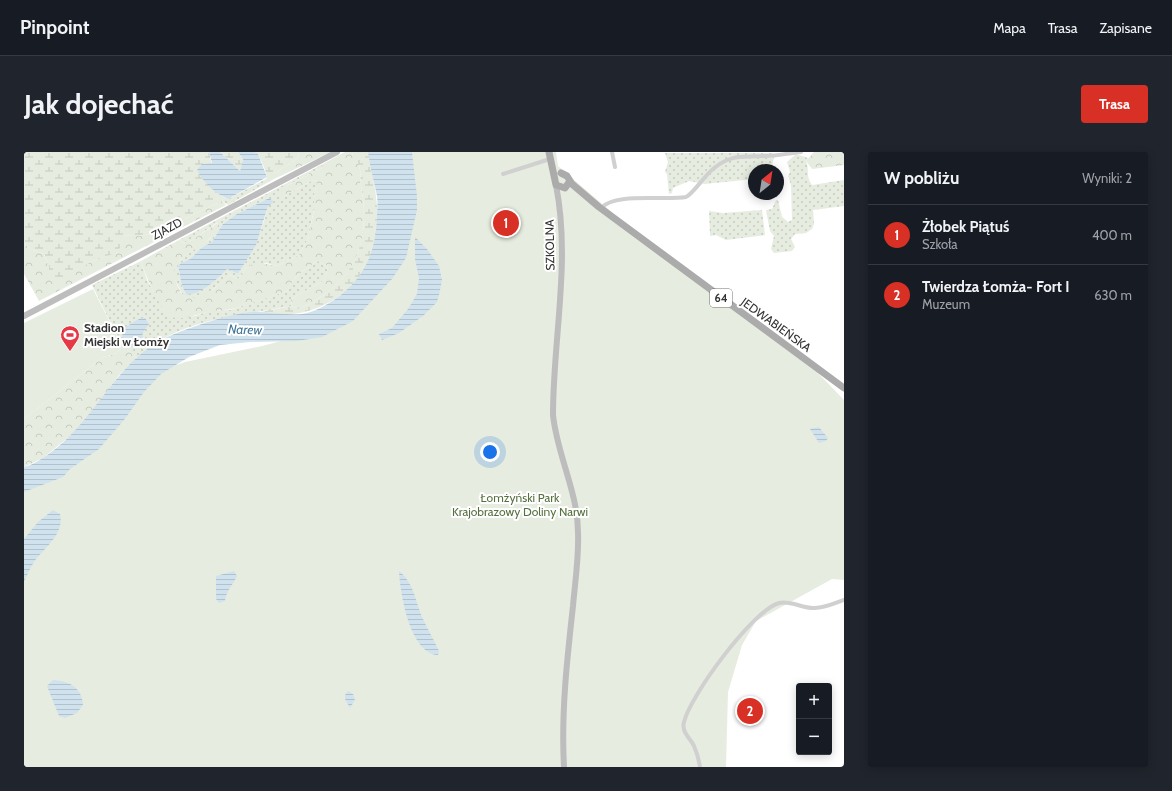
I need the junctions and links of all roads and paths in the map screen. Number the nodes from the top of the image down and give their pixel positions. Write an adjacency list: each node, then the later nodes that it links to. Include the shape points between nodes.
1 (337, 152): 10 (street, ZJAZD)
2 (612, 152): 5 (street)
3 (801, 152): 9 (street, via 732,157 713,169 697,184 690,196 621,200 604,204)
4 (550, 154): 6 (street); 7 (main road, 64)
5 (615, 167)
6 (503, 174)
7 (558, 175): 8 (main road, 64); 8 (main road, 64, via 567,176)
8 (564, 185): 9 (main road, JEDWABIEŃSKA / 64); 13 (street, SZKOLNA, via 560,208 561,281 553,415 555,432 574,499 578,535 578,562 564,693)
9 (600, 208): 11 (main road, JEDWABIEŃSKA / 64)
10 (24, 316)
11 (844, 388)
12 (844, 600): 14 (street, via 815,608 779,603 769,607 737,638 701,687 684,721 685,732 695,747)
13 (564, 767)
14 (700, 767)

